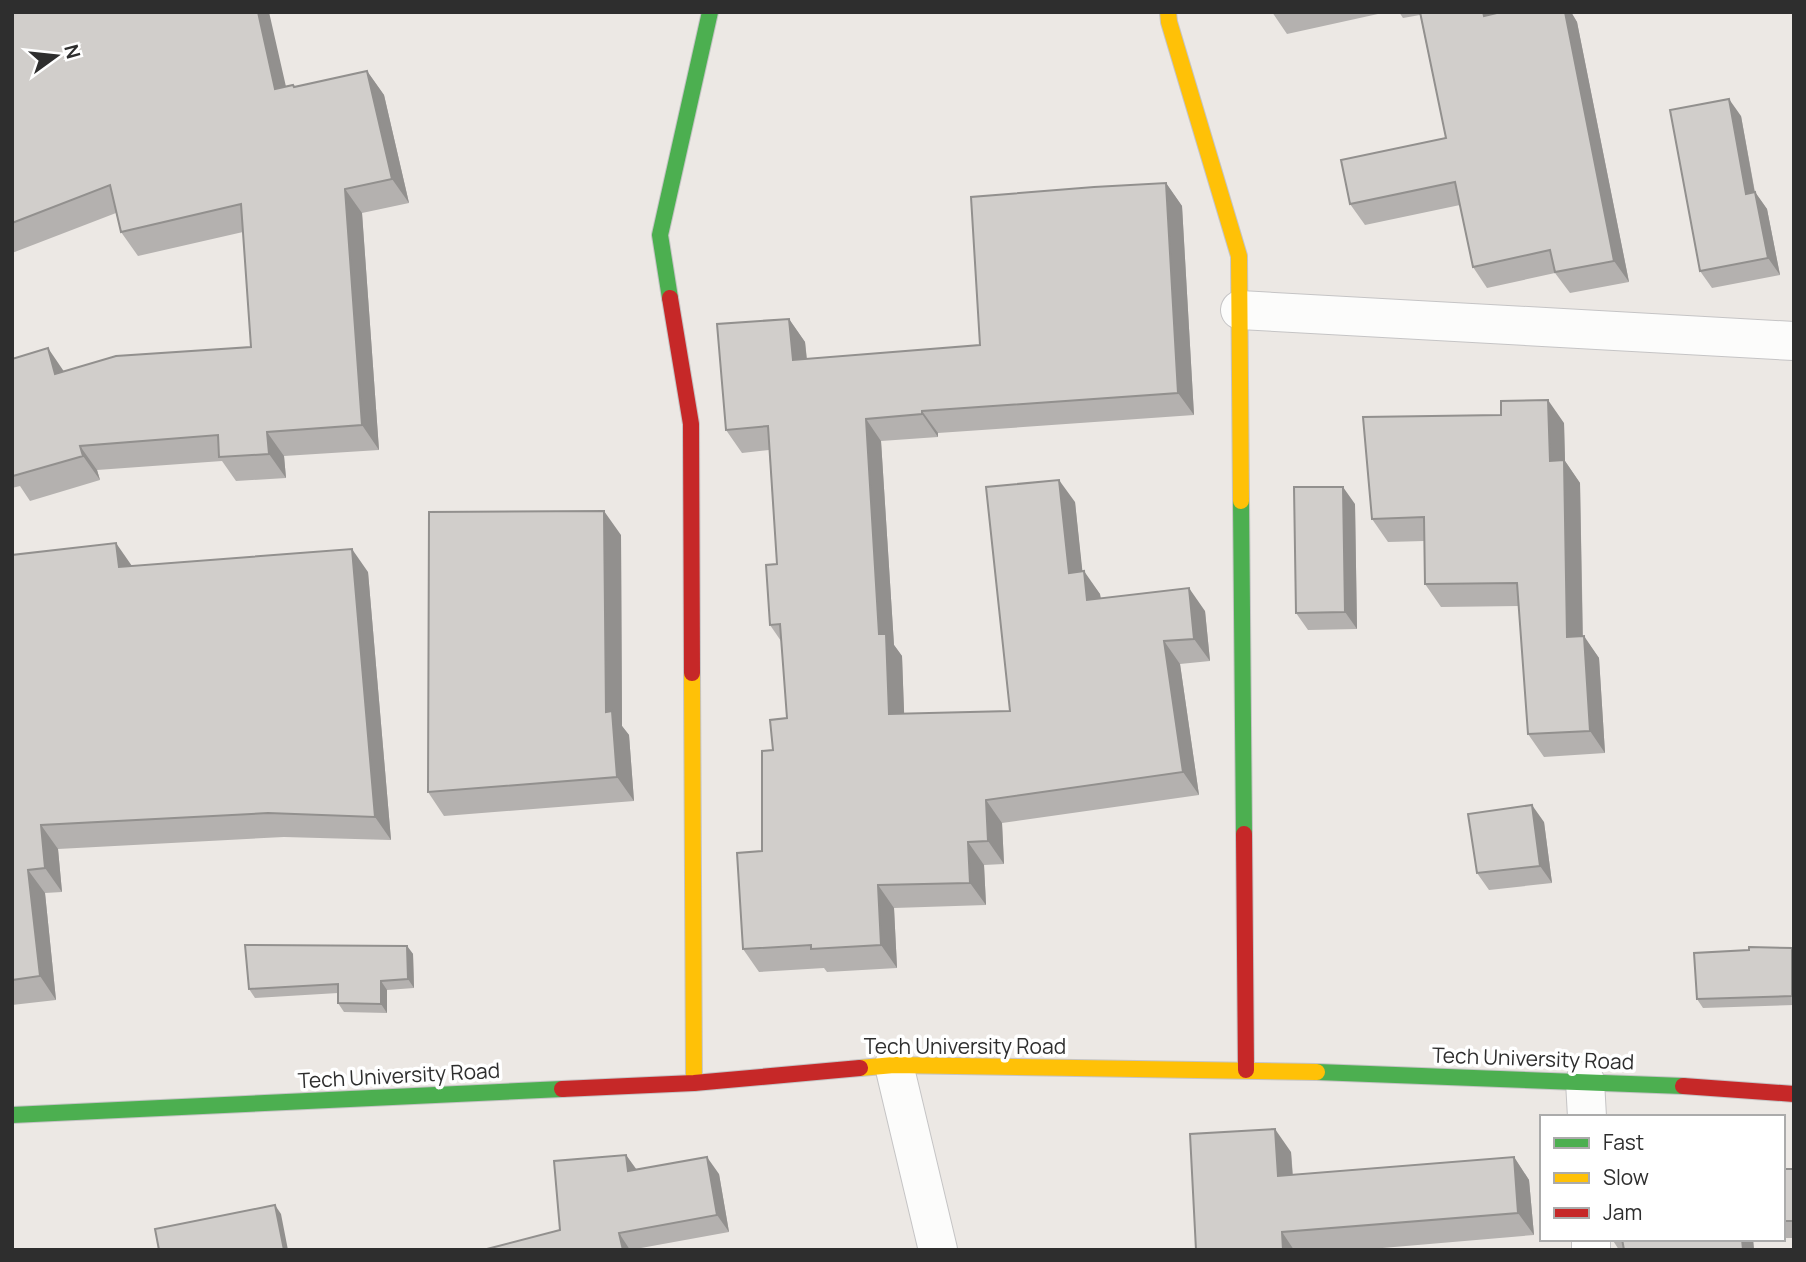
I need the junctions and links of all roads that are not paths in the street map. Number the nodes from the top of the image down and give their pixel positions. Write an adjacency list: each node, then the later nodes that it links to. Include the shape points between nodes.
1 (710, 12): 7 (street, via 660,235 691,424)
2 (1168, 12): 3 (street, via 1239,256)
3 (1240, 310): 4 (street); 6 (street)
4 (1794, 341)
5 (894, 1065): 6 (street, Tech University Road); 7 (street, Tech University Road); 11 (street)
6 (1246, 1070): 9 (street, Tech University Road)
7 (694, 1083): 10 (street, Tech University Road)
8 (1794, 1094): 9 (street, Tech University Road, via 1710,1087)
9 (1586, 1099)
10 (12, 1115)
11 (938, 1250)

